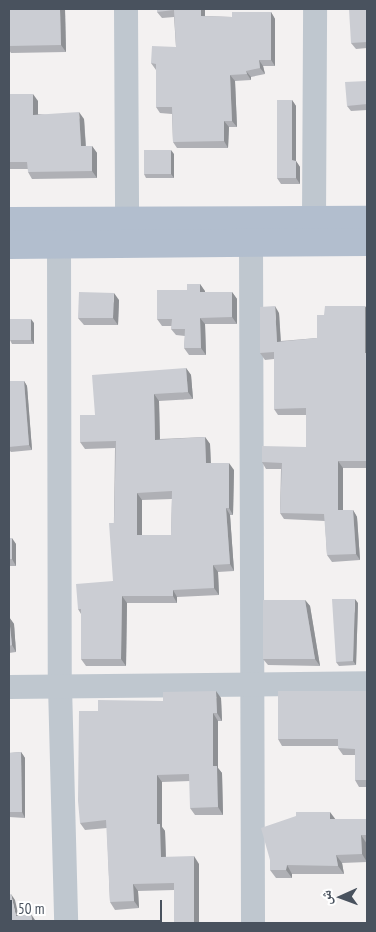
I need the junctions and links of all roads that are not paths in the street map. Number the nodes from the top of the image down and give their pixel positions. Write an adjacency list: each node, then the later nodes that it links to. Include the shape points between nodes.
1 (126, 9): 6 (street)
2 (315, 9): 3 (street)
3 (314, 220): 4 (main road); 6 (main road)
4 (367, 220)
5 (9, 221): 6 (main road)
6 (127, 221)
7 (367, 242): 8 (main road)
8 (251, 243): 10 (main road); 12 (street)
9 (9, 245): 10 (main road)
10 (59, 245): 14 (street)
11 (367, 683): 12 (street)
12 (254, 684): 14 (street); 16 (street)
13 (9, 686): 14 (street)
14 (60, 686): 15 (street)
15 (66, 923)
16 (253, 923)

